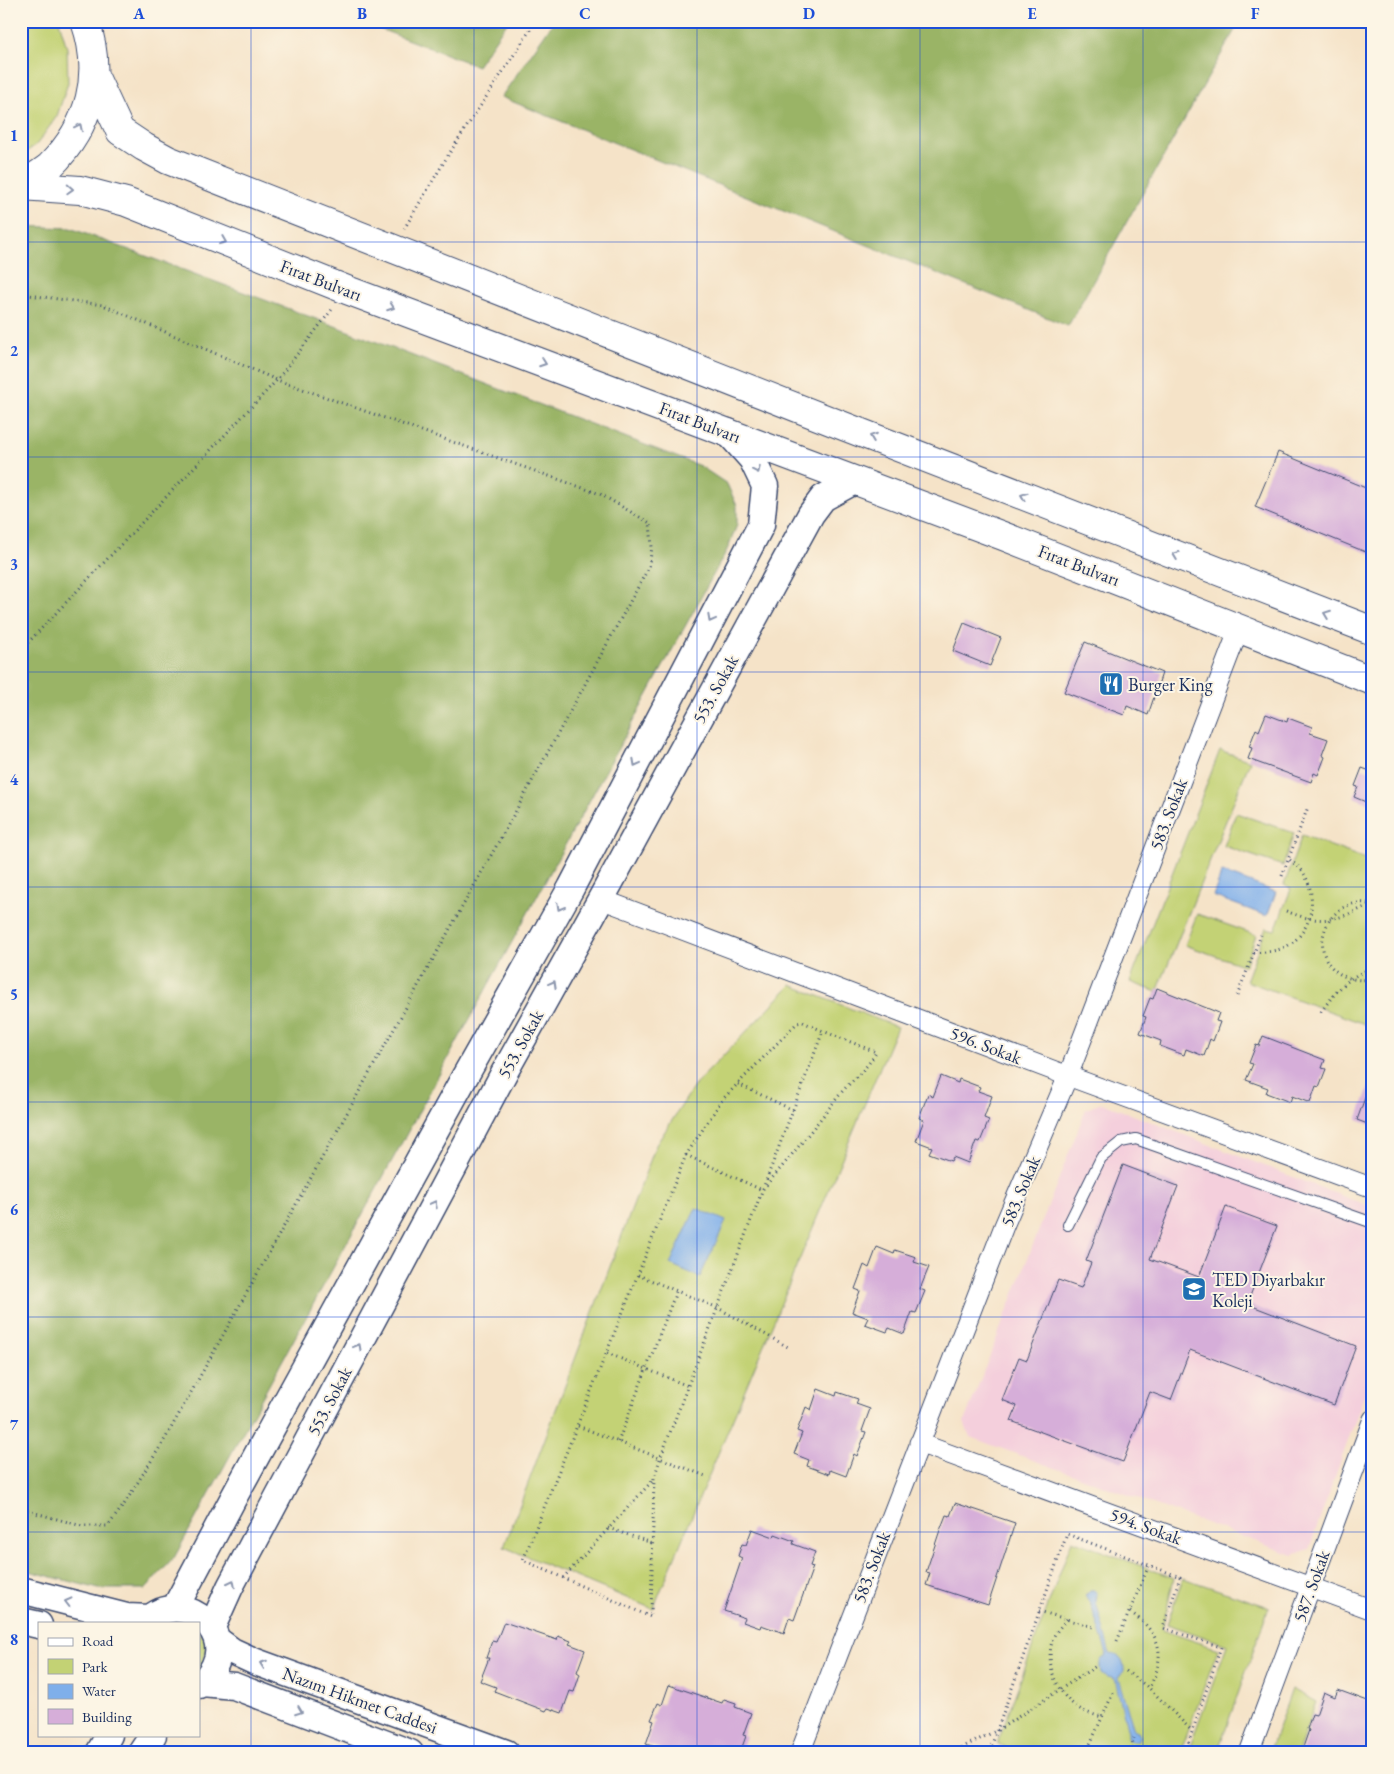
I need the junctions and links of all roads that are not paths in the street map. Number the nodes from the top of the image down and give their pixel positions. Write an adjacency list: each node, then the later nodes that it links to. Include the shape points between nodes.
1 (85, 21): 2 (main road, via 92,40)
2 (94, 75): 3 (main road, one-way to 2, via 49,167 72,140 88,109); 7 (main road, one-way to 2, via 168,160 120,131)
3 (21, 186): 4 (main road, Fırat Bulvarı, one-way to 4, via 80,190 126,202 347,290)
4 (728, 432): 5 (main road, Fırat Bulvarı); 18 (main road, one-way to 18, via 752,459 765,486 761,525 571,888 459,1086)
5 (854, 481): 6 (main road, Fırat Bulvarı, via 1012,539); 9 (main road, 553. Sokak, via 823,498 811,514)
6 (1239, 629): 8 (main road, Fırat Bulvarı); 10 (street, 583. Sokak)
7 (1373, 631)
8 (1373, 682)
9 (601, 899): 10 (street, 596. Sokak); 23 (main road, 553. Sokak, one-way to 9, via 230,1587 499,1082)
10 (1068, 1076): 11 (street, 596. Sokak); 15 (street, 583. Sokak, via 1004,1226)
11 (1373, 1188)
12 (1373, 1223): 13 (lane, via 1136,1139 1121,1142 1101,1158)
13 (1068, 1225)
14 (1373, 1419): 16 (street, 587. Sokak)
15 (919, 1443): 16 (street, 594. Sokak); 31 (street, 583. Sokak)
16 (1311, 1587): 19 (street, 594. Sokak); 32 (street, 587. Sokak)
17 (21, 1590): 21 (main road, one-way to 17)
18 (176, 1608): 21 (main road, via 162,1611); 23 (main road, Nazım Hikmet Caddesi, via 190,1610 202,1617)
19 (1373, 1610)
20 (21, 1621): 22 (main road)
21 (148, 1621)
22 (38, 1625)
23 (215, 1634): 24 (main road, via 216,1664); 30 (main road, Nazım Hikmet Caddesi, one-way to 23, via 256,1662 232,1651)
24 (200, 1684): 29 (main road, Nazım Hikmet Caddesi, one-way to 29, via 234,1686)
25 (108, 1736): 27 (main road)
26 (152, 1736): 28 (main road)
27 (99, 1753)
28 (141, 1753)
29 (410, 1753)
30 (506, 1753)
31 (800, 1753)
32 (1249, 1753)

